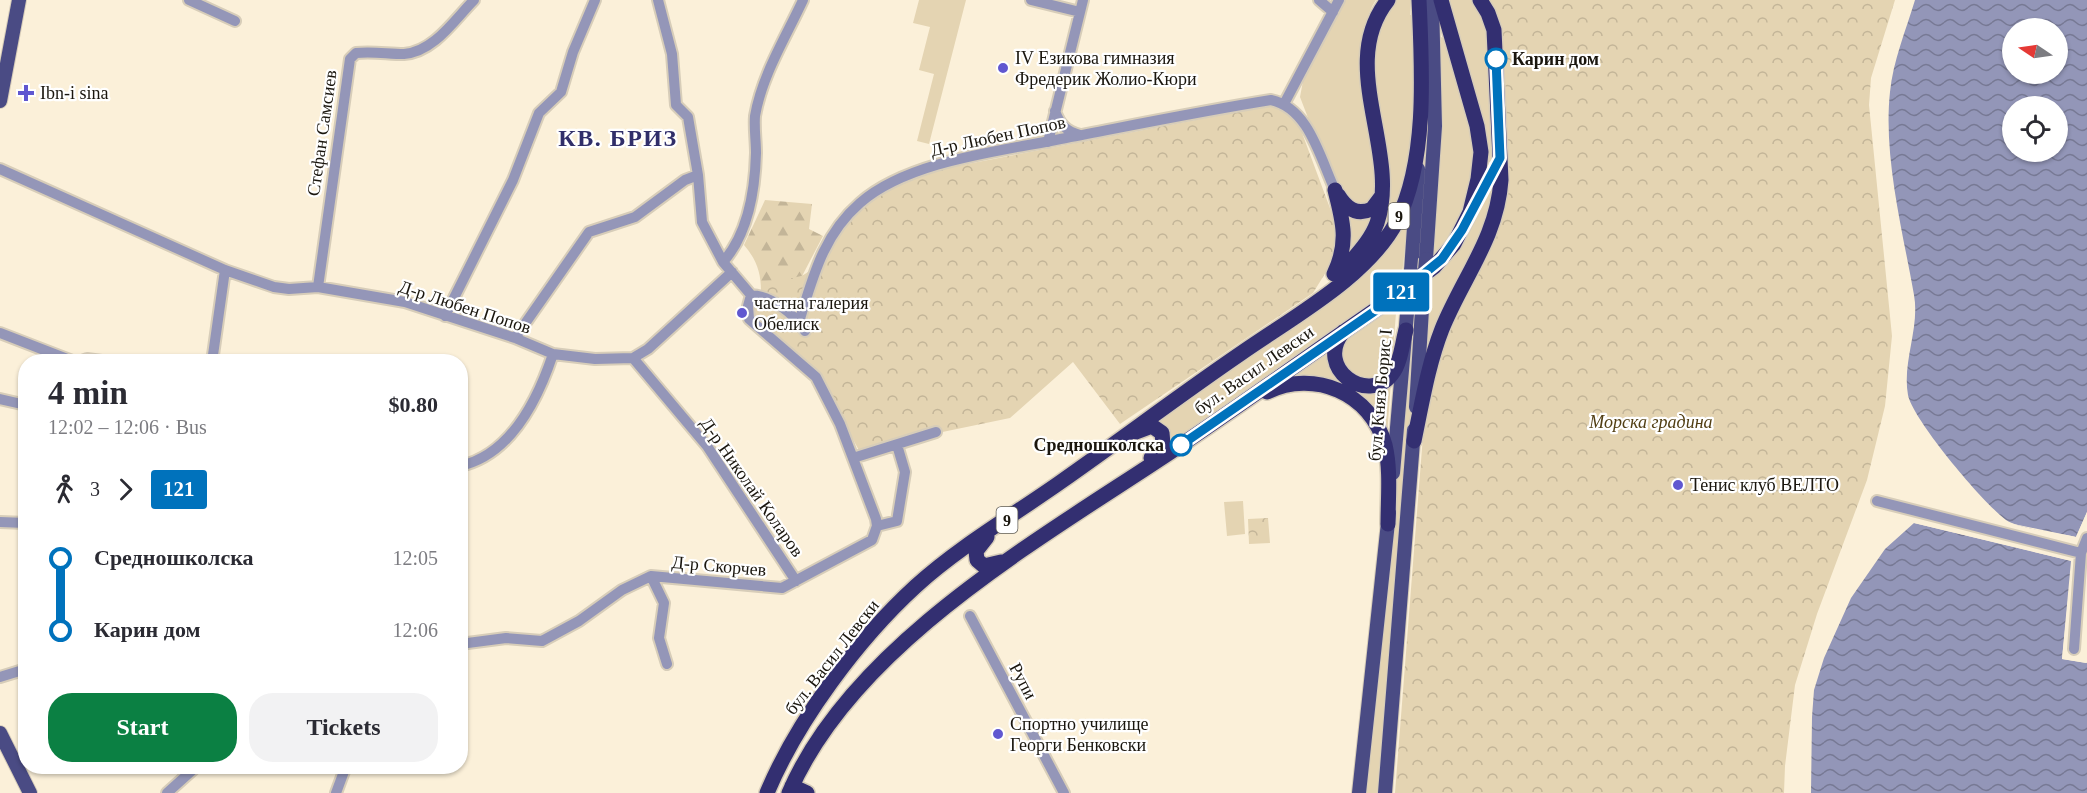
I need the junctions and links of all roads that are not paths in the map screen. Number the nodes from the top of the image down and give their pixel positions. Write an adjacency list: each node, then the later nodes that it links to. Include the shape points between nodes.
1 (189, 0): 18 (street)
2 (474, 0): 34 (street, Стефан Самсиев, via 422,49 405,54 356,53 350,58)
3 (595, 0): 38 (street, via 561,92 539,113 513,180)
4 (658, 0): 27 (street, via 672,54 676,105 688,117)
5 (803, 0): 31 (street, via 762,90 755,117 752,193 735,248)
6 (1030, 0): 16 (street)
7 (1083, 0): 16 (street)
8 (1319, 0): 17 (street)
9 (1339, 0): 17 (street)
10 (1388, 0): 29 (highway, via 1374,23 1369,57)
11 (1419, 0): 21 (highway, бул. Княз Борис I / 9)
12 (1432, 0): 51 (main road, бул. Княз Борис I, bridge, via 1435,126)
13 (1442, 0): 30 (highway, бул. Васил Левски / 9, via 1480,142 1478,179)
14 (1480, 0): 25 (highway, via 1494,30)
15 (16, 2): 19 (main road)
16 (1080, 12): 22 (street)
17 (1333, 12): 20 (street)
18 (235, 21)
19 (0, 101)
20 (1284, 104): 23 (street, Д-р Любен Попов, via 1271,99); 28 (street, via 1302,120)
21 (1421, 107): 36 (highway, бул. Васил Левски / 9, via 1410,183 1396,221 1370,258); 39 (main road, бул. Княз Борис I, bridge)
22 (1055, 111): 23 (street, via 1068,132); 24 (street)
23 (1080, 135): 24 (street, Д-р Любен Попов)
24 (1048, 142): 35 (street, Д-р Любен Попов, via 932,166 890,183 867,198 844,219 819,257 802,326 774,301)
25 (1500, 158): 30 (highway); 51 (highway, via 1501,192 1494,226 1432,356)
26 (0, 169): 32 (street, Д-р Любен Попов)
27 (698, 175): 31 (street, via 700,216); 42 (street, via 685,180 635,217 589,232)
28 (1335, 190): 29 (highway, via 1346,206 1358,212 1372,209); 37 (highway, via 1344,226 1344,250 1332,277)
29 (1382, 195): 36 (highway, via 1377,223 1368,240)
30 (1470, 212): 40 (highway, бул. Васил Левски / 9, via 1454,244 1434,267)
31 (723, 262): 33 (street)
32 (225, 270): 34 (street, Д-р Любен Попов, via 274,287); 44 (street)
33 (732, 272): 35 (street); 46 (street, via 648,349)
34 (318, 287): 38 (street, Д-р Любен Попов, via 405,302)
35 (751, 295): 54 (street, via 749,319 816,377)
36 (1322, 297): 37 (highway, бул. Васил Левски / 9)
37 (1308, 307): 52 (highway, бул. Васил Левски / 9)
38 (445, 316): 42 (street, Д-р Любен Попов)
39 (1406, 330): 40 (highway, via 1392,374 1368,386 1352,382 1337,367 1335,348); 60 (main road, бул. Княз Борис I)
40 (1344, 331): 49 (highway, бул. Васил Левски / 9)
41 (0, 333): 43 (street)
42 (515, 338): 45 (street, Д-р Любен Попов)
43 (56, 354)
44 (213, 354)
45 (553, 354): 46 (street, Д-р Любен Попов); 55 (street, via 544,382 502,446)
46 (633, 358): 67 (street, Д-р Николай Коларов, via 706,446)
47 (0, 399): 48 (street)
48 (18, 403)
49 (1237, 406): 56 (highway, бул. Васил Левски / 9); 60 (highway, via 1292,383 1326,386 1357,401 1374,420 1385,446)
50 (936, 432): 53 (street)
51 (1414, 441): 89 (main road, бул. Княз Борис I)
52 (1113, 444): 56 (highway, via 1148,426 1162,433 1162,446); 62 (highway, бул. Васил Левски / 9)
53 (897, 445): 54 (street); 61 (street, Д-р Скорчев, via 905,472 897,521)
54 (853, 458): 61 (street)
55 (468, 462)
56 (1134, 476): 65 (highway, бул. Васил Левски / 9)
57 (1877, 501): 64 (street)
58 (0, 522): 59 (street)
59 (18, 523)
60 (1388, 524): 88 (main road, бул. Княз Борис I)
61 (877, 526): 67 (street, Д-р Скорчев, via 872,540)
62 (993, 530): 65 (highway, via 976,551 980,564 991,566); 85 (highway, бул. Васил Левски / 9, via 916,585 879,624 806,719 771,772)
63 (2087, 538): 64 (street)
64 (2081, 553): 70 (street)
65 (1017, 554): 80 (highway, бул. Васил Левски / 9, via 925,624 861,685 808,757)
66 (651, 576): 67 (street, Д-р Скорчев, via 782,588); 69 (street, Д-р Скорчев, via 542,641 506,638); 71 (street, via 664,603 659,638)
67 (796, 581)
68 (970, 616): 87 (street, Рупи)
69 (468, 643)
70 (2074, 649)
71 (667, 664)
72 (18, 671): 73 (street)
73 (0, 677)
74 (0, 733): 75 (main road)
75 (18, 768)
76 (21, 774): 81 (main road)
77 (22, 774): 82 (main road)
78 (187, 774): 83 (street)
79 (341, 774): 84 (street)
80 (790, 789): 86 (highway)
81 (30, 793)
82 (35, 793)
83 (167, 793)
84 (336, 793)
85 (767, 793)
86 (807, 793)
87 (1064, 793)
88 (1359, 793)
89 (1385, 793)

